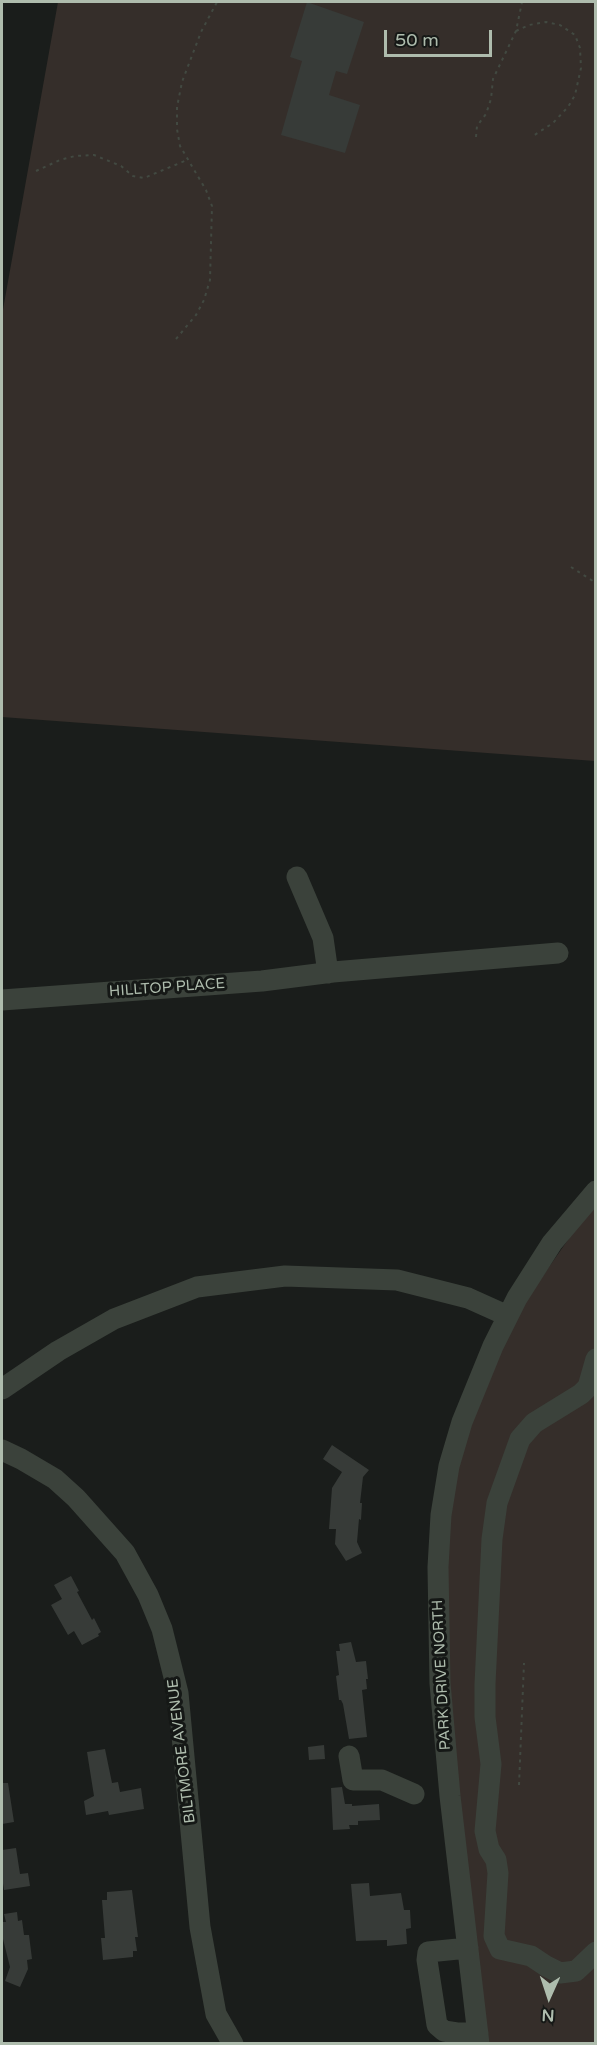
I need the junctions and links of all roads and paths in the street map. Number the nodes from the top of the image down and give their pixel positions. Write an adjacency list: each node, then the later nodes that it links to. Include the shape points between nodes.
1 (217, 2): 6 (path, via 201,32 177,107 180,146)
2 (522, 2): 3 (path)
3 (516, 31): 4 (path, via 546,22 560,25 575,35 580,48 575,95 553,123); 5 (path, via 493,79 491,99 477,126)
4 (533, 136)
5 (476, 138)
6 (188, 160): 7 (path, via 144,178 94,155 67,158); 8 (path, via 212,206 210,280 196,315)
7 (36, 171)
8 (176, 339)
9 (570, 567): 10 (path)
10 (596, 583)
11 (297, 877): 13 (street, via 323,938)
12 (558, 953): 13 (street, HILLTOP PLACE)
13 (331, 972): 14 (street, HILLTOP PLACE, via 262,981)
14 (2, 1000)
15 (596, 1191): 16 (street, PARK DRIVE NORTH, via 552,1243)
16 (508, 1316): 18 (street, via 468,1298 396,1280 285,1276 196,1287 114,1319); 24 (street, PARK DRIVE NORTH, via 462,1422 441,1515 440,1683)
17 (596, 1359): 25 (street, via 588,1387 581,1395 534,1424 520,1439 497,1503 485,1684 491,1764 485,1831 498,1873 494,1936 500,1949 531,1956 560,1973 576,1971)
18 (2, 1389)
19 (2, 1450): 27 (street, BILTMORE AVENUE, via 55,1479 76,1498 125,1553 162,1629 178,1693 200,1927 216,2014)
20 (524, 1662): 22 (path)
21 (349, 1756): 23 (street, via 352,1780 382,1780)
22 (519, 1785)
23 (414, 1794)
24 (468, 1948): 26 (street, PARK DRIVE NORTH); 26 (street, via 428,1952 427,1960 437,2025 444,2031)
25 (596, 1952)
26 (479, 2038)
27 (233, 2043)

